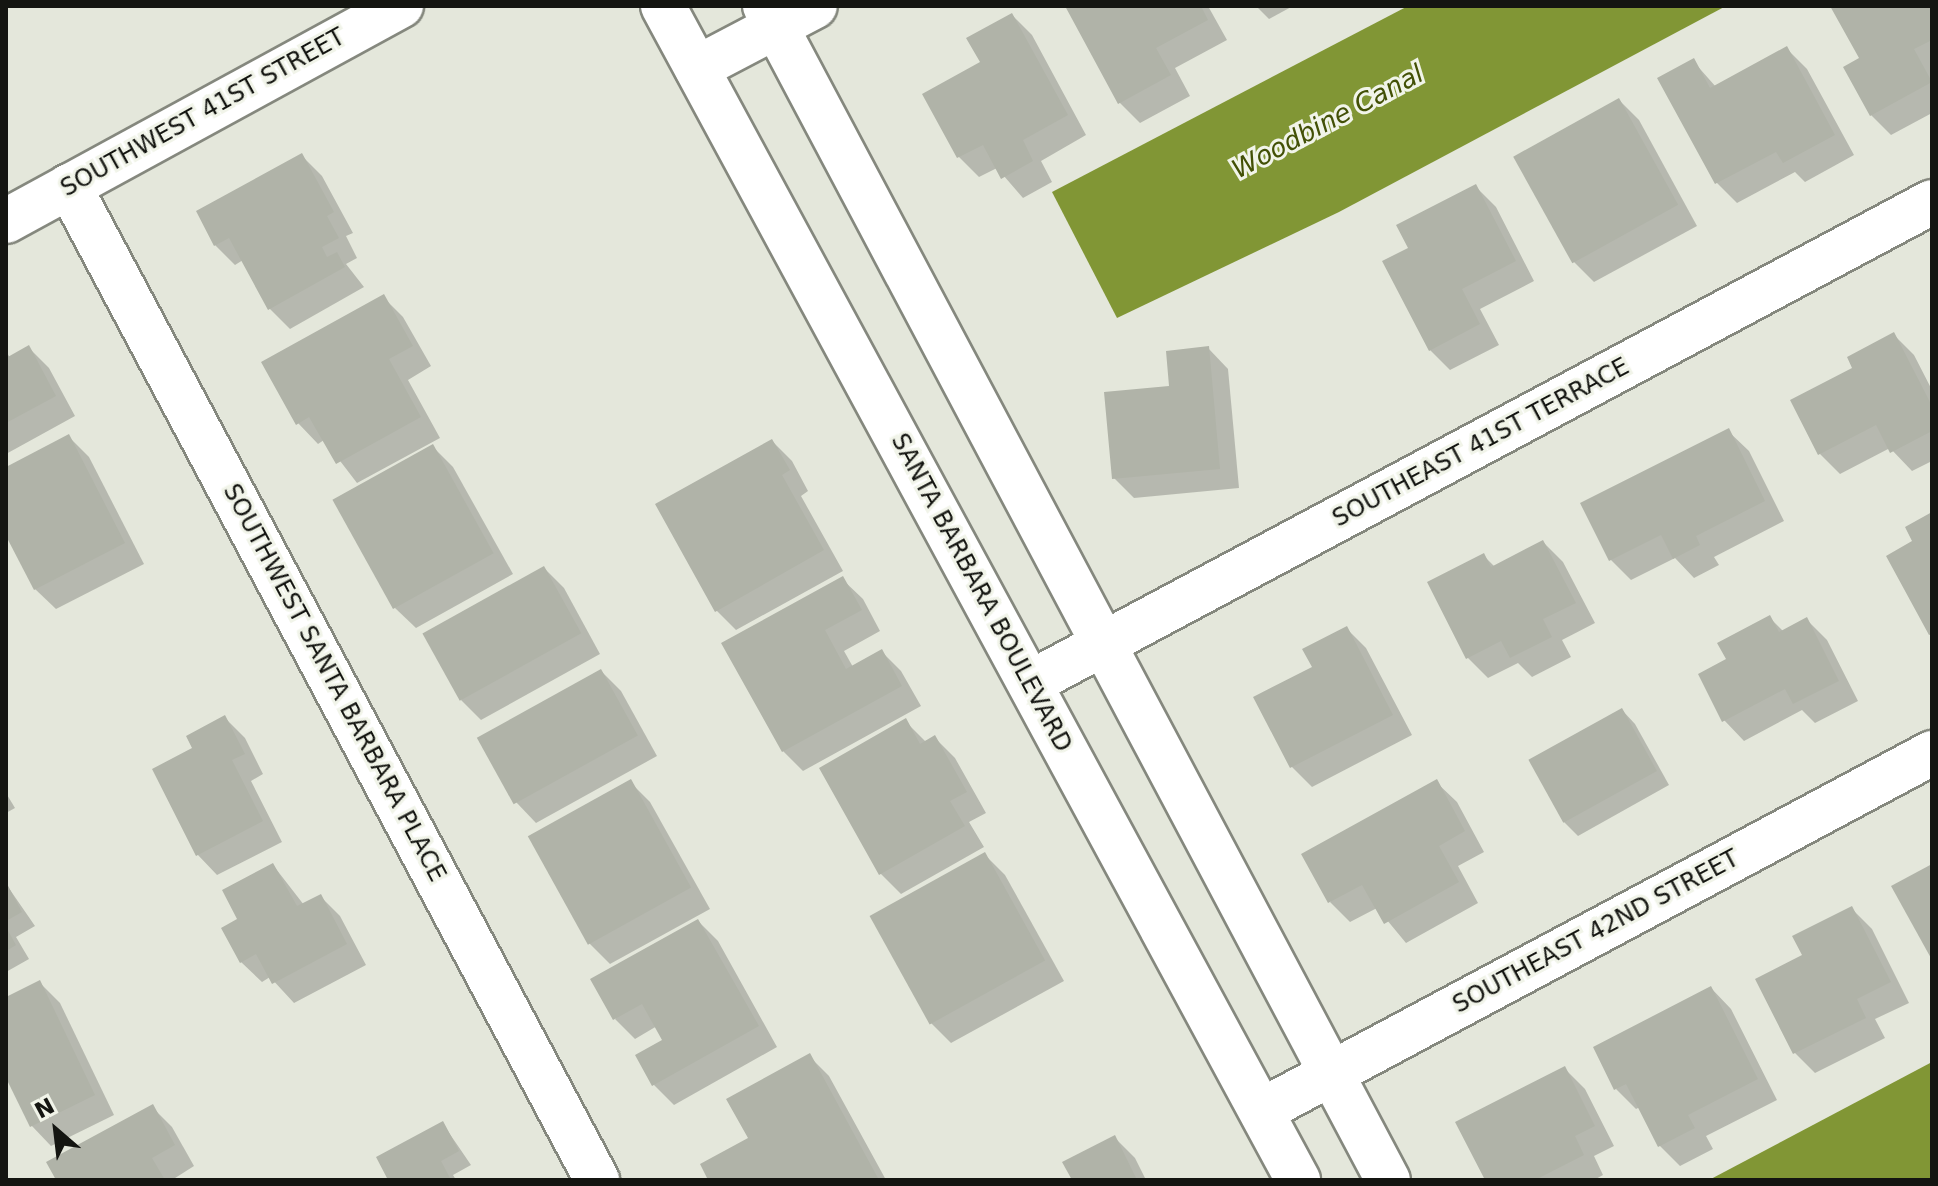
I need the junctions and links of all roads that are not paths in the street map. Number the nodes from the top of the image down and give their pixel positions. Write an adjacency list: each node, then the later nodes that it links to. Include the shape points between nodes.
1 (401, 6): 6 (street, SOUTHWEST 41ST STREET)
2 (663, 6): 5 (street, SANTA BARBARA BOULEVARD)
3 (815, 6): 4 (street)
4 (771, 16): 5 (street); 9 (street)
5 (697, 68): 10 (street, SANTA BARBARA BOULEVARD)
6 (69, 186): 8 (street, SOUTHWEST 41ST STREET); 14 (street, SOUTHWEST SANTA BARBARA PLACE)
7 (1932, 202): 9 (street, SOUTHEAST 41ST TERRACE)
8 (6, 221)
9 (1102, 644): 10 (street, SOUTHEAST 41ST TERRACE); 12 (street)
10 (1030, 683): 13 (street, SANTA BARBARA BOULEVARD)
11 (1932, 753): 12 (street, SOUTHEAST 42ND STREET)
12 (1332, 1073): 13 (street, SOUTHEAST 42ND STREET); 16 (street)
13 (1261, 1111): 15 (street, SANTA BARBARA BOULEVARD)
14 (597, 1180)
15 (1298, 1180)
16 (1388, 1180)

